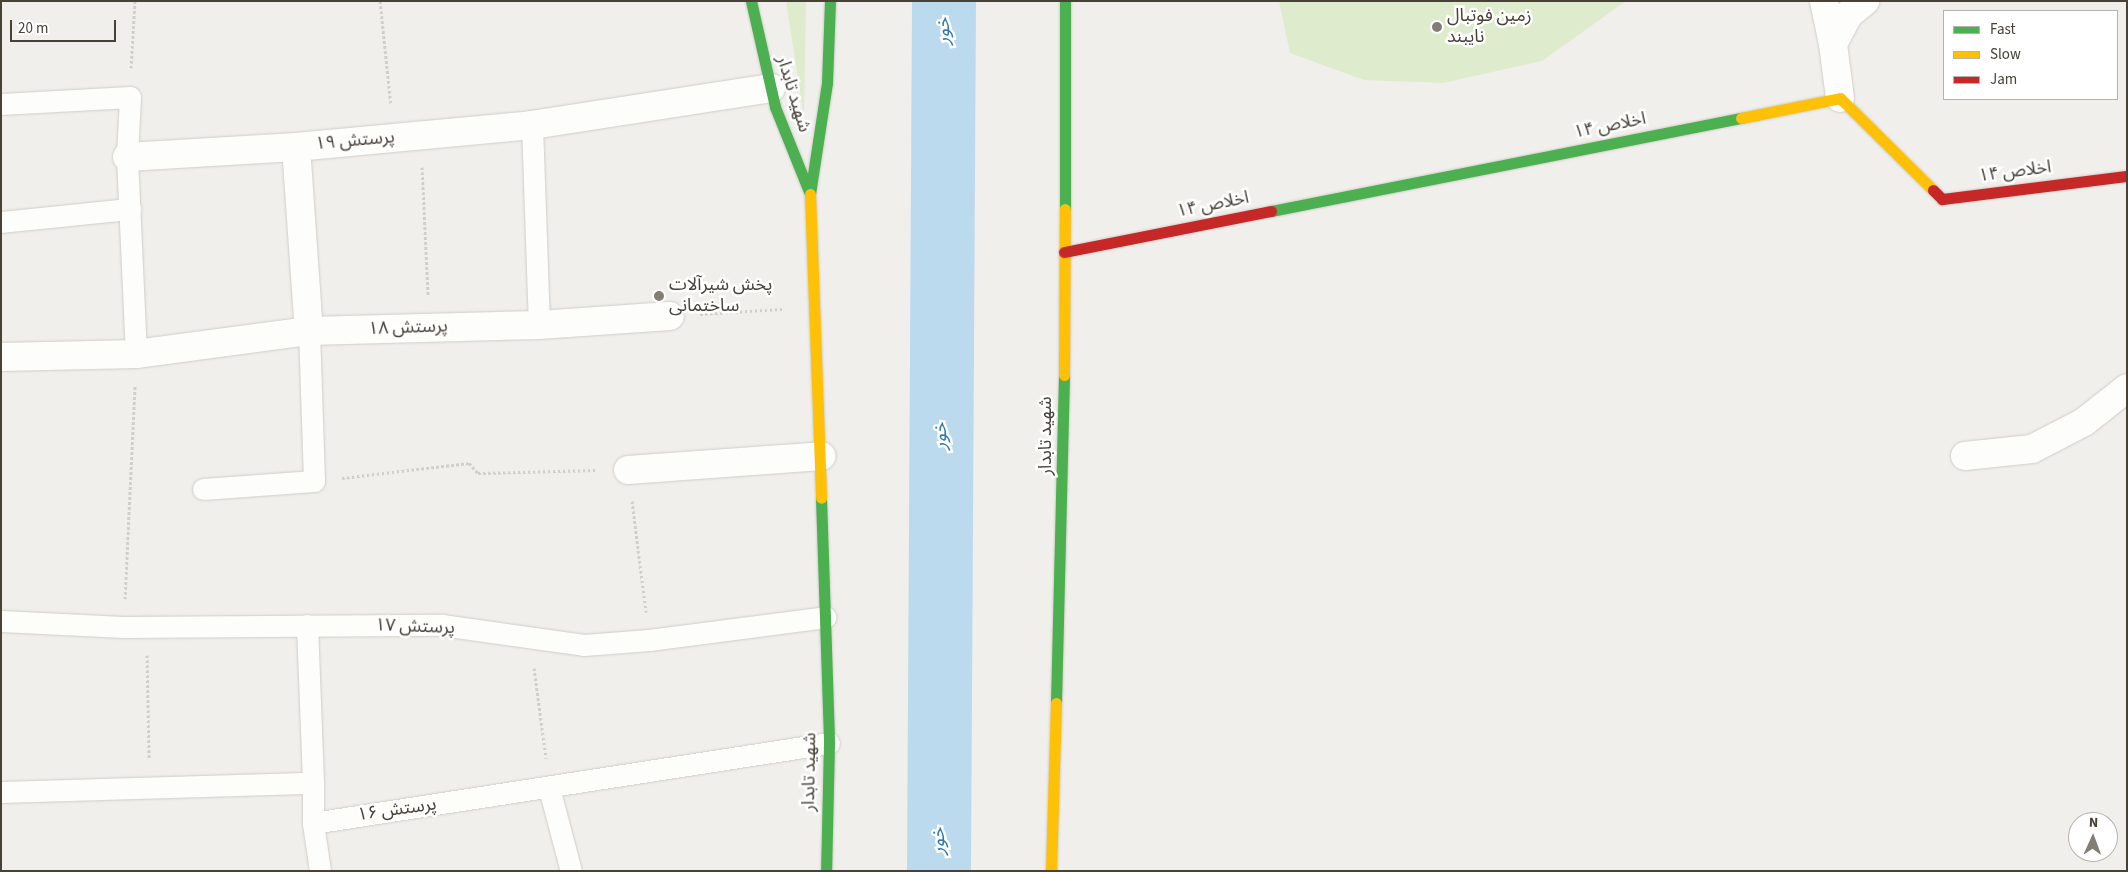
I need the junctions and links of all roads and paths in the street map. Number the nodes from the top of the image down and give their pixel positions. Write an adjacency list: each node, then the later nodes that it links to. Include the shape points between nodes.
1 (135, 1): 10 (path)
2 (380, 1): 14 (path)
3 (751, 1): 9 (street, شهید تابدار)
4 (830, 1): 18 (street, شهید تابدار, via 827,83)
5 (1065, 1): 21 (street, شهید تابدار)
6 (1824, 1): 8 (street)
7 (1865, 1): 8 (street, via 1849,14)
8 (1833, 44): 11 (street)
9 (770, 88): 13 (street, پرستش ۱۹); 18 (street, شهید تابدار)
10 (130, 97): 12 (lane); 16 (lane)
11 (1840, 98): 17 (street, اخلاص ۱۴, via 1942,199); 21 (street, اخلاص ۱۴)
12 (1, 104)
13 (532, 126): 14 (street, پرستش ۱۹); 24 (lane)
14 (408, 136): 15 (street, پرستش ۱۹); 25 (path)
15 (296, 147): 16 (street, پرستش ۱۹); 26 (street)
16 (127, 157): 19 (lane)
17 (2127, 176)
18 (810, 194): 22 (street, شهید تابدار)
19 (130, 208): 20 (lane); 27 (lane)
20 (1, 222)
21 (1064, 252): 51 (street, شهید تابدار, via 1064,465)
22 (816, 307): 23 (path); 30 (street, شهید تابدار)
23 (670, 316): 24 (street, پرستش ۱۸)
24 (539, 325): 25 (street, پرستش ۱۸)
25 (430, 327): 26 (street, پرستش ۱۸)
26 (309, 331): 27 (street, پرستش ۱۸); 33 (lane)
27 (136, 354): 28 (street, پرستش ۱۸); 38 (path)
28 (1, 357)
29 (2127, 388): 31 (street, via 2084,422 2032,449)
30 (821, 456): 32 (street); 35 (street, شهید تابدار)
31 (1965, 456)
32 (628, 470): 33 (path, via 478,473 469,463); 41 (path)
33 (314, 481): 34 (lane)
34 (203, 489)
35 (826, 617): 41 (lane, پرستش ۱۷); 42 (street, شهید تابدار)
36 (1, 621): 38 (lane, پرستش ۱۷)
37 (307, 626): 39 (lane, پرستش ۱۷); 40 (lane, پرستش ۱۷, via 442,625); 43 (lane)
38 (123, 627): 39 (lane, پرستش ۱۷)
39 (147, 627): 44 (path)
40 (530, 637): 41 (lane, پرستش ۱۷, via 584,645); 45 (path)
41 (649, 640)
42 (829, 743): 45 (lane, پرستش ۱۶); 50 (street, شهید تابدار)
43 (313, 783): 44 (lane); 47 (lane)
44 (150, 788): 46 (lane)
45 (549, 788): 47 (lane, پرستش ۱۶); 49 (lane)
46 (1, 792)
47 (313, 823): 48 (lane)
48 (320, 871)
49 (571, 871)
50 (826, 871)
51 (1051, 871)

